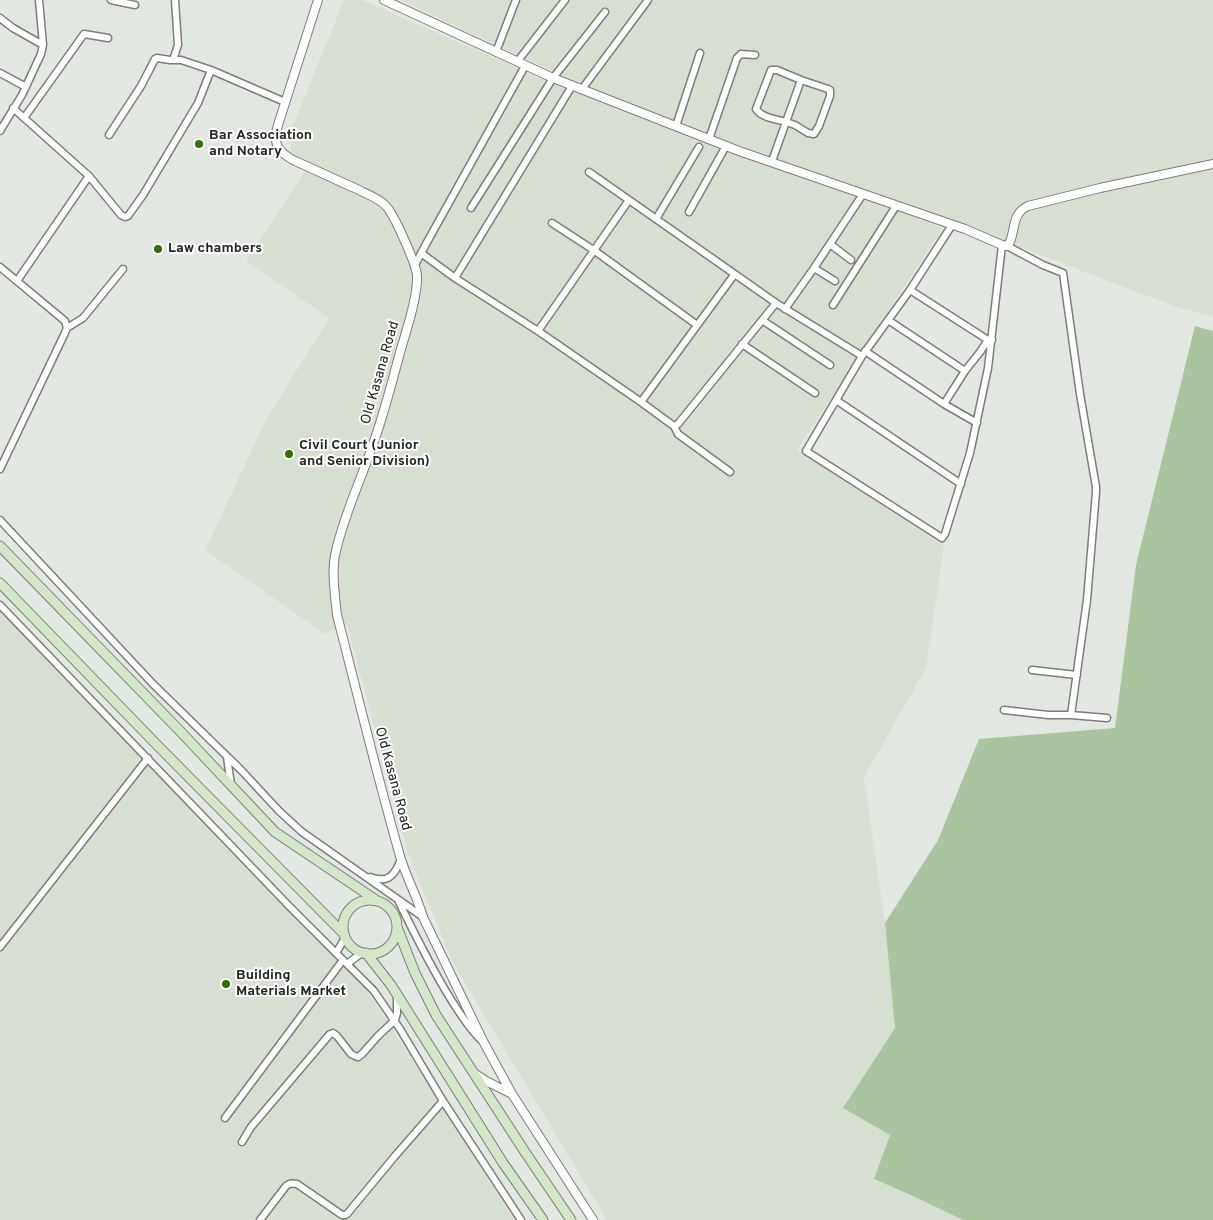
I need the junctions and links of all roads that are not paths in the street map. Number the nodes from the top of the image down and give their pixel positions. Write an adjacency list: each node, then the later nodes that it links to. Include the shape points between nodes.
1 (39, 0): 13 (street)
2 (111, 0): 9 (street)
3 (176, 0): 17 (street, via 178,45)
4 (318, 0): 27 (street, Old Kasana Road)
5 (384, 0): 14 (street)
6 (516, 0): 14 (street)
7 (565, 0): 18 (street)
8 (648, 0): 26 (street)
9 (135, 5)
10 (605, 12): 22 (street)
11 (0, 18): 13 (street)
12 (108, 38): 29 (street, via 84,34)
13 (43, 45): 24 (street, via 42,54)
14 (496, 52): 18 (street)
15 (700, 53): 31 (street)
16 (755, 56): 34 (street, via 742,54 737,58)
17 (173, 60): 20 (street); 33 (street, via 155,59)
18 (517, 62): 19 (street)
19 (525, 66): 22 (street); 52 (street)
20 (211, 70): 27 (street); 40 (street, via 195,108 128,216 121,215)
21 (0, 73): 24 (street)
22 (553, 78): 25 (street); 44 (street)
23 (800, 80): 30 (street); 30 (street, via 771,70 757,106 759,114); 30 (street, via 830,90 830,96 814,134)
24 (26, 86): 28 (street)
25 (572, 86): 26 (street); 59 (street)
26 (582, 89): 31 (street)
27 (285, 102): 54 (street, Old Kasana Road, via 276,130 277,147 295,161 384,204)
28 (13, 108): 29 (street); 32 (street)
29 (24, 118): 40 (street)
30 (786, 122): 37 (street)
31 (676, 126): 34 (street)
32 (0, 131)
33 (109, 136)
34 (709, 139): 35 (street)
35 (726, 146): 37 (street); 45 (street)
36 (699, 148): 46 (street)
37 (772, 161): 41 (street)
38 (1213, 164): 50 (street, via 1028,206 1016,215 1011,242)
39 (589, 172): 42 (street)
40 (89, 176): 60 (street)
41 (863, 194): 43 (street); 49 (street)
42 (629, 200): 46 (street); 51 (street)
43 (896, 206): 48 (street); 64 (street)
44 (471, 208)
45 (688, 212)
46 (656, 219): 58 (street)
47 (552, 223): 51 (street)
48 (952, 224): 50 (street); 62 (street)
49 (830, 244): 53 (street); 56 (street)
50 (1005, 246): 71 (street); 90 (street, via 1063,273 1096,492)
51 (595, 251): 68 (street); 70 (street)
52 (421, 253): 54 (street); 59 (street)
53 (851, 260)
54 (415, 265): 97 (street, Old Kasana Road, via 416,292 407,329 373,446 348,509 334,561 337,615)
55 (0, 267): 60 (street)
56 (814, 268): 61 (street); 65 (street)
57 (123, 269): 69 (street, via 82,318)
58 (734, 275): 63 (street); 68 (street)
59 (456, 278): 70 (street)
60 (17, 281): 69 (street)
61 (835, 281)
62 (910, 290): 67 (street); 71 (street)
63 (776, 303): 65 (street); 66 (street)
64 (833, 305)
65 (785, 309): 73 (street)
66 (762, 320): 72 (street); 74 (street)
67 (888, 320): 73 (street); 75 (street)
68 (697, 325): 78 (street)
69 (67, 328): 82 (street)
70 (538, 331): 78 (street)
71 (990, 340): 75 (street); 80 (street, via 988,368)
72 (742, 344): 76 (street); 81 (street)
73 (863, 354): 77 (street); 79 (street)
74 (830, 365)
75 (965, 371): 79 (street)
76 (815, 392)
77 (836, 400): 84 (street); 84 (street, via 806,450 942,538)
78 (641, 402): 81 (street)
79 (944, 404): 80 (street)
80 (976, 423): 84 (street)
81 (674, 426): 83 (street, via 678,434)
82 (0, 469)
83 (730, 472)
84 (961, 484)
85 (0, 520): 94 (street, via 153,684)
86 (0, 546): 96 (main road)
87 (0, 583): 103 (main road)
88 (0, 605): 95 (street)
89 (1032, 670): 90 (street)
90 (1077, 675): 92 (street)
91 (1004, 710): 92 (street)
92 (1071, 715): 93 (street)
93 (1107, 718)
94 (227, 757): 96 (street); 98 (street, via 302,832)
95 (148, 758): 104 (street); 105 (street)
96 (231, 786): 99 (main road, via 275,832)
97 (401, 859): 98 (street, via 397,869 384,880); 101 (street, Old Kasana Road)
98 (362, 874): 100 (street)
99 (376, 900): 102 (main road, via 388,907); 103 (main road, via 360,901 350,908 343,920)
100 (399, 900): 101 (street); 110 (street, via 433,971)
101 (423, 917): 110 (street, Old Kasana Road)
102 (397, 928): 106 (main road, via 387,947); 111 (main road, via 436,1015)
103 (345, 936): 105 (street); 106 (main road, via 353,948)
104 (0, 947)
105 (336, 953): 107 (street)
106 (364, 953): 107 (street); 108 (main road)
107 (345, 962): 109 (street, via 374,991); 114 (street)
108 (397, 995): 109 (street); 118 (main road, via 503,1163)
109 (395, 1020): 113 (street); 115 (street, via 358,1057 348,1051 337,1036 330,1034)
110 (483, 1041): 112 (street, Old Kasana Road)
111 (473, 1072): 112 (street); 119 (main road)
112 (512, 1094): 120 (street, Old Kasana Road)
113 (443, 1101): 116 (street, via 348,1214 342,1215 297,1184 289,1183); 117 (street)
114 (225, 1118)
115 (242, 1142)
116 (260, 1220)
117 (521, 1220)
118 (543, 1220)
119 (571, 1220)
120 (593, 1220)

